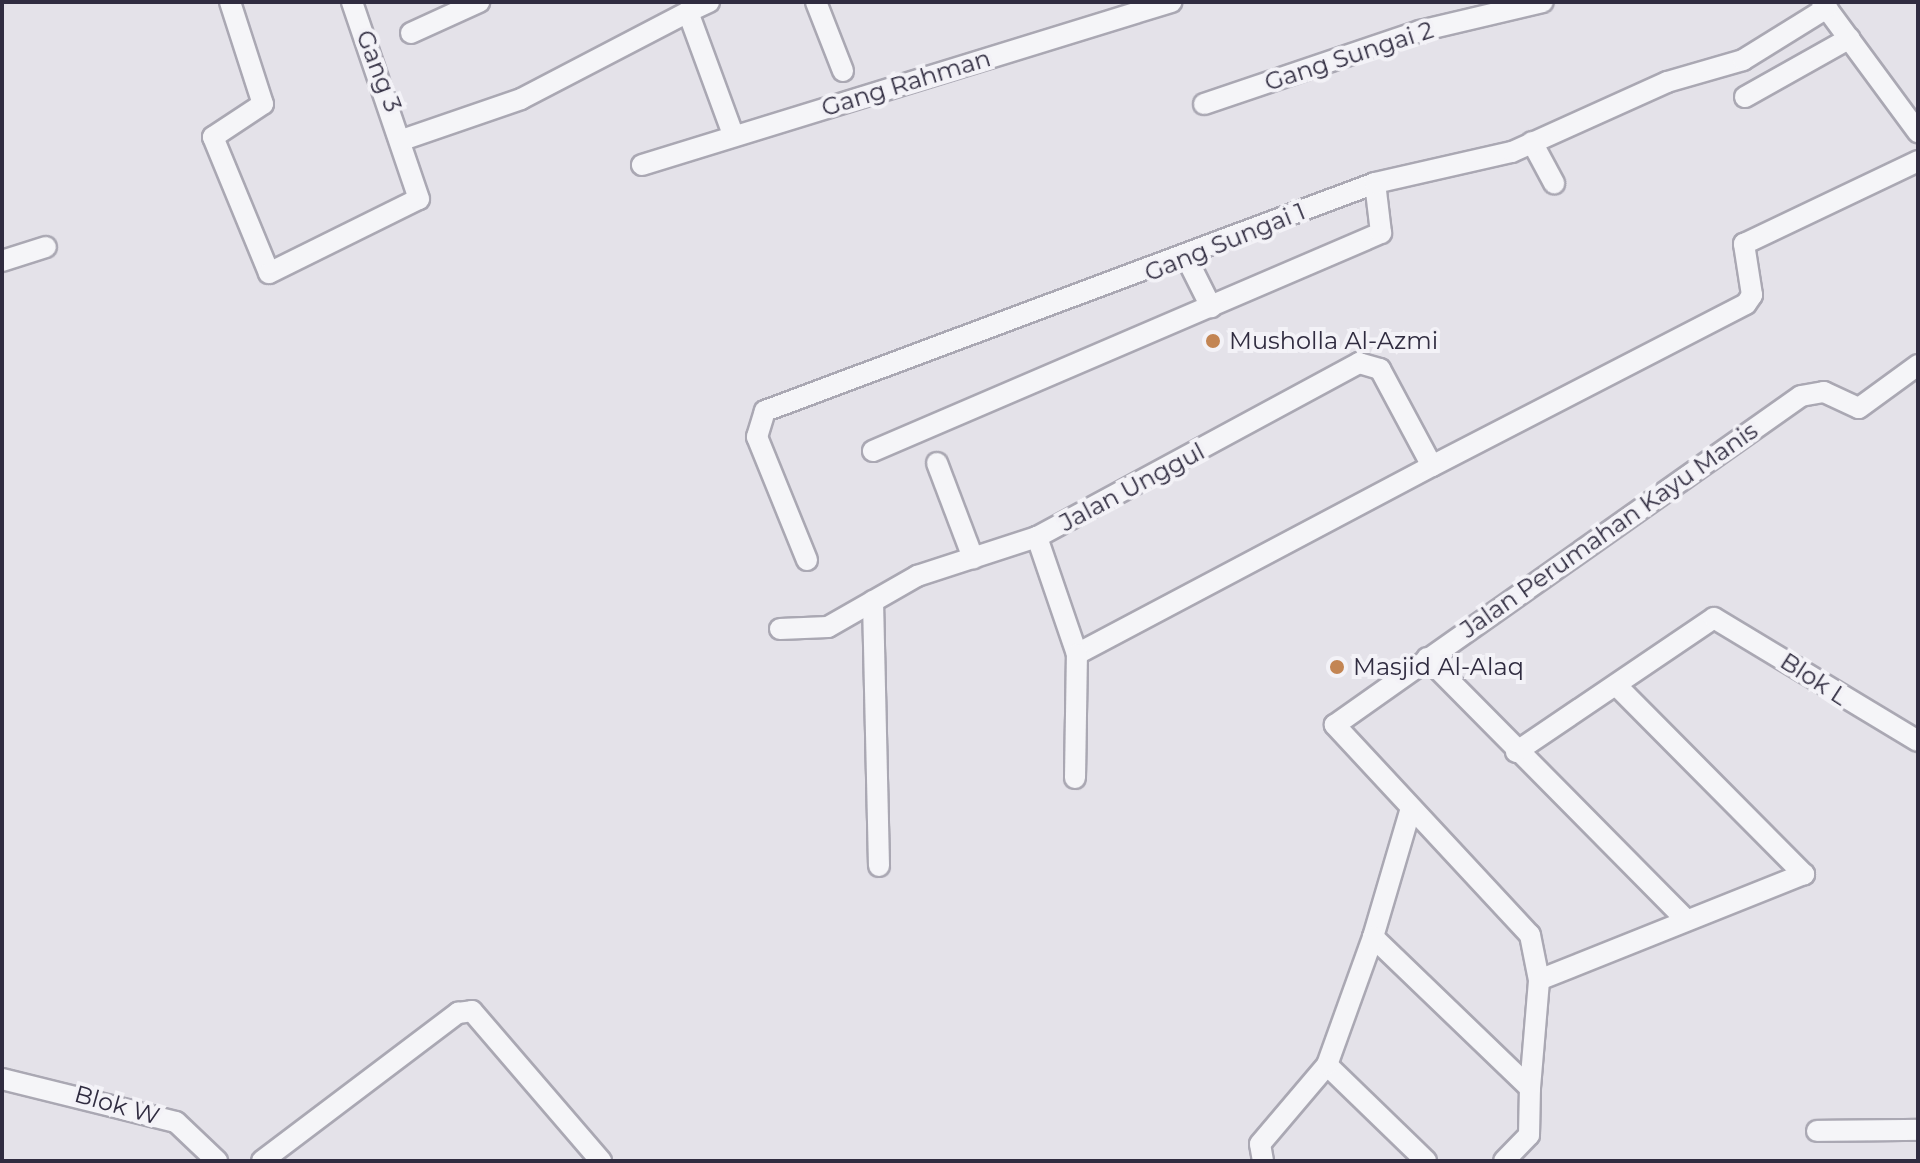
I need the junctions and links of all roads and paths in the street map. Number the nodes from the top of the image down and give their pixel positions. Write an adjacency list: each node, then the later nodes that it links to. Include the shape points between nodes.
1 (230, 2): 17 (street, Gang 3, via 263,104 213,137 269,273 413,207 420,189)
2 (352, 2): 17 (street, Gang 3)
3 (479, 2): 10 (street)
4 (709, 2): 9 (street)
5 (816, 2): 12 (street)
6 (1171, 2): 16 (street, Gang Rahman)
7 (1543, 2): 14 (street, Gang Sungai 2, via 1420,31)
8 (1825, 5): 11 (street); 18 (street, Gang Sungai 1, via 1743,60 1667,82)
9 (688, 12): 16 (street); 17 (street, via 521,99)
10 (411, 33)
11 (1850, 38): 13 (street); 15 (street)
12 (843, 71)
13 (1745, 97)
14 (1204, 104)
15 (1918, 132)
16 (733, 134): 20 (street, Gang Rahman)
17 (405, 139)
18 (1532, 142): 21 (street, Gang Sungai 1); 22 (street)
19 (1918, 161): 30 (street, via 1744,244 1752,295 1746,304)
20 (642, 165)
21 (1375, 183): 24 (street, Gang Sungai 1); 26 (street, via 1381,233)
22 (1554, 183)
23 (46, 247): 25 (street)
24 (1187, 259): 26 (street); 33 (street, Gang Sungai 1, via 765,411 757,437)
25 (2, 261)
26 (1211, 307): 28 (street)
27 (1918, 365): 37 (street, Jalan Perumahan Kayu Manis, via 1859,408 1809,392)
28 (873, 451)
29 (937, 463): 32 (street)
30 (1432, 466): 31 (street, Jalan Unggul, via 1380,369 1359,363); 36 (street)
31 (1037, 537): 32 (street); 36 (street, Jalan Unggul)
32 (973, 558): 34 (street, via 917,576)
33 (807, 560)
34 (873, 601): 35 (street, via 828,627); 43 (street)
35 (780, 629)
36 (1077, 654): 41 (street, Jalan Unggul)
37 (1427, 658): 40 (street); 42 (street, Jalan Perumahan Kayu Manis, via 1335,725)
38 (1616, 685): 39 (street, Blok L, via 1711,619 1735,626 1836,696); 40 (street); 44 (street, via 1804,874)
39 (1918, 741)
40 (1516, 752): 44 (street)
41 (1075, 778)
42 (1411, 808): 45 (street); 46 (street, Jalan Perumahan Kayu Manis, via 1530,935)
43 (879, 866)
44 (1685, 919): 46 (street)
45 (1373, 937): 47 (street); 49 (street)
46 (1539, 980): 49 (street, Jalan Perumahan Kayu Manis)
47 (1327, 1065): 55 (street, via 1260,1144); 56 (street)
48 (2, 1079): 52 (street, Blok W, via 176,1122)
49 (1530, 1088): 57 (street, Jalan Perumahan Kayu Manis, via 1529,1135)
50 (1918, 1130): 51 (street)
51 (1817, 1131)
52 (217, 1161)
53 (262, 1161): 54 (street, via 458,1013 472,1011)
54 (601, 1161)
55 (1263, 1161)
56 (1426, 1161)
57 (1504, 1161)

